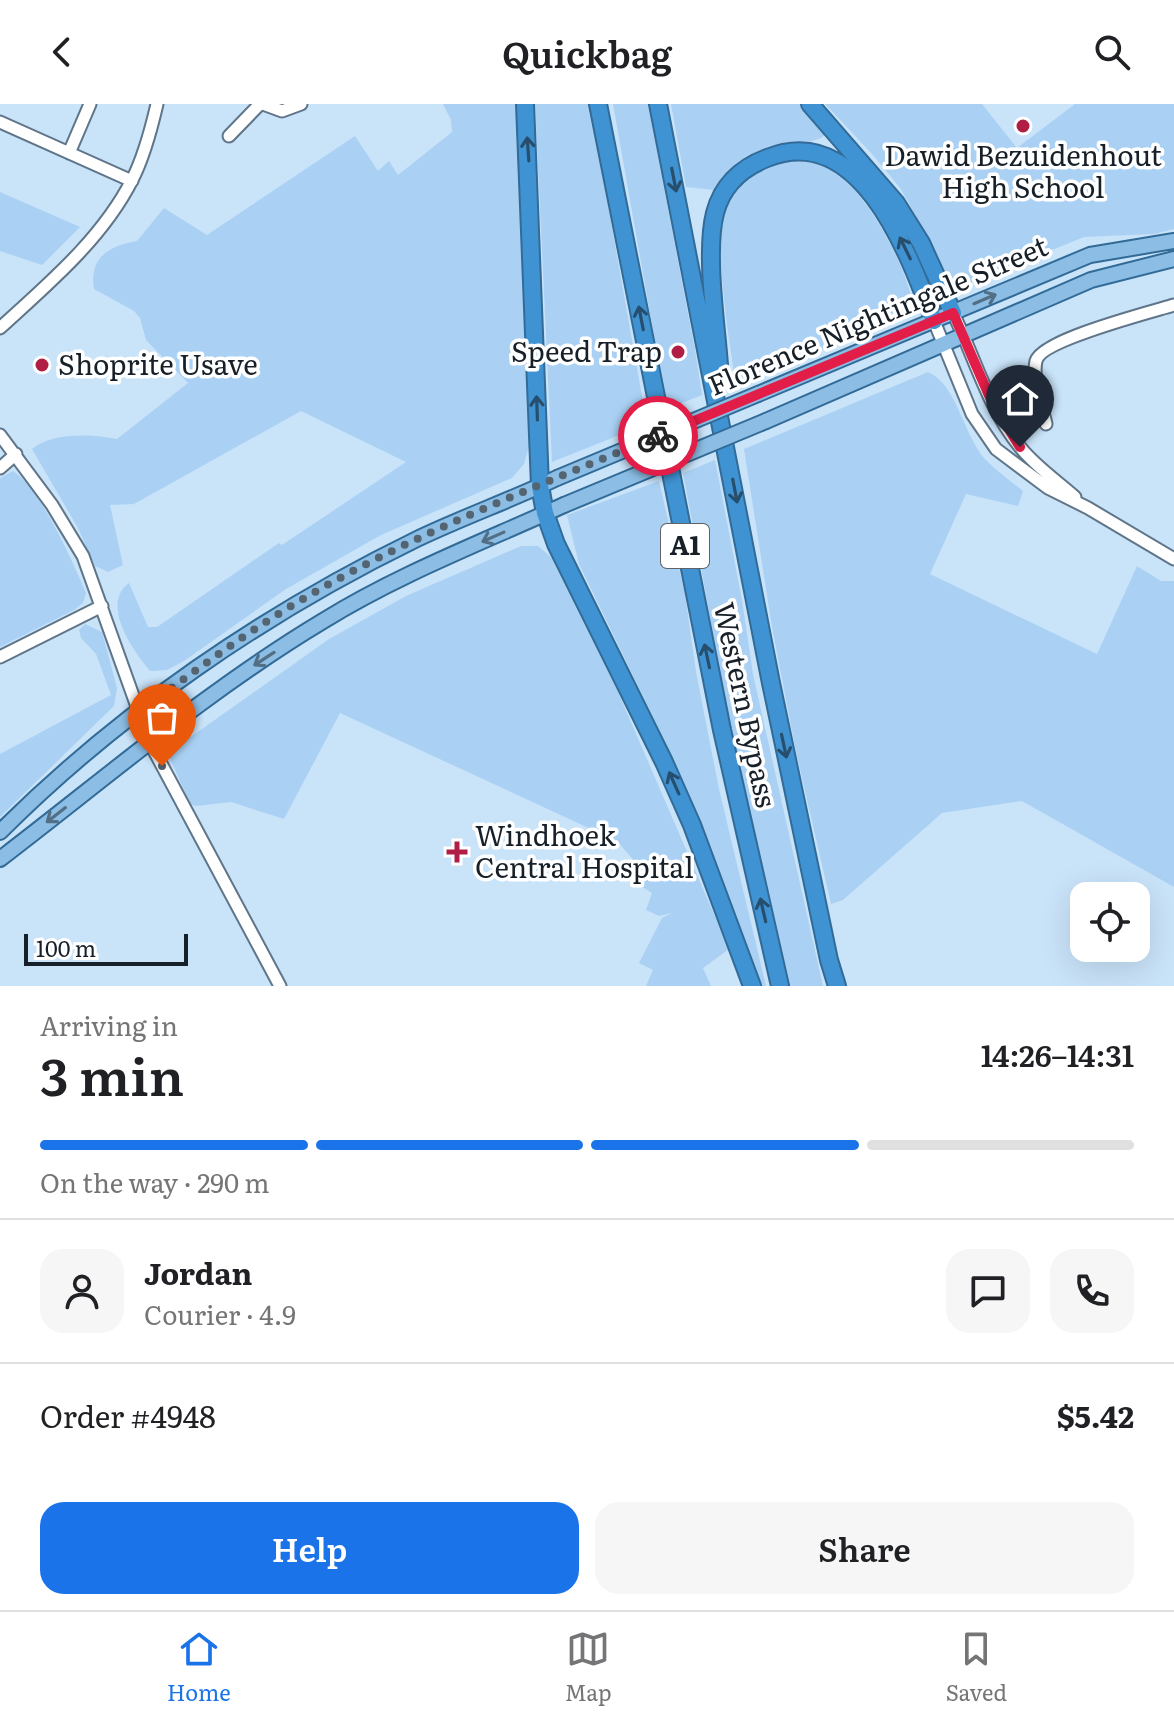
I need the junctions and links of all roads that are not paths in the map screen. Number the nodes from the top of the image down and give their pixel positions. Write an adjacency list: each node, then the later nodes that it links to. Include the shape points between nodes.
1 (90, 104): 11 (street)
2 (157, 104): 12 (street)
3 (262, 104): 4 (street, via 282,111); 10 (street)
4 (301, 104)
5 (525, 104): 26 (highway, one-way to 5)
6 (598, 104): 38 (highway, Western Bypass / A1, one-way to 6, via 722,730)
7 (658, 104): 22 (highway, Western Bypass / A1, one-way to 22)
8 (810, 104): 16 (highway, via 896,203)
9 (0, 122): 11 (street)
10 (229, 136)
11 (69, 153): 12 (street)
12 (132, 181): 18 (street, via 61,272)
13 (1174, 241): 16 (main road, Florence Nightingale Street, one-way to 13, via 1090,255)
14 (1174, 259): 19 (main road, Florence Nightingale Street, via 1091,280)
15 (1174, 305): 21 (street, via 1050,346 1039,355 1037,378)
16 (953, 313): 17 (main road, Florence Nightingale Street); 19 (street)
17 (934, 321): 20 (street); 22 (highway, one-way to 22, via 889,219 839,162 817,154 780,153 750,166 725,188 711,241); 26 (main road, Florence Nightingale Street, bridge)
18 (0, 328)
19 (965, 336): 20 (main road, Florence Nightingale Street); 27 (street, via 991,400 1020,447)
20 (943, 345): 27 (street, via 972,414 996,449 1048,488); 28 (main road, Florence Nightingale Street, bridge)
21 (1046, 424)
22 (722, 426): 39 (highway, Western Bypass / A1, one-way to 39)
23 (0, 435): 24 (street)
24 (16, 454): 25 (street); 30 (street, via 71,533)
25 (0, 468)
26 (540, 486): 28 (highway); 32 (main road, Florence Nightingale Street, via 334,582 240,639)
27 (1088, 508): 29 (street)
28 (545, 513): 33 (main road, Florence Nightingale Street, one-way to 33, via 324,620 235,678); 37 (highway, one-way to 28, via 692,825)
29 (1174, 559)
30 (102, 606): 31 (street); 32 (street)
31 (0, 657)
32 (138, 712): 33 (street); 34 (main road, Florence Nightingale Street)
33 (150, 743): 35 (main road, Florence Nightingale Street, one-way to 35); 36 (street)
34 (0, 832)
35 (0, 859)
36 (280, 986)
37 (752, 986)
38 (780, 986)
39 (837, 986)

